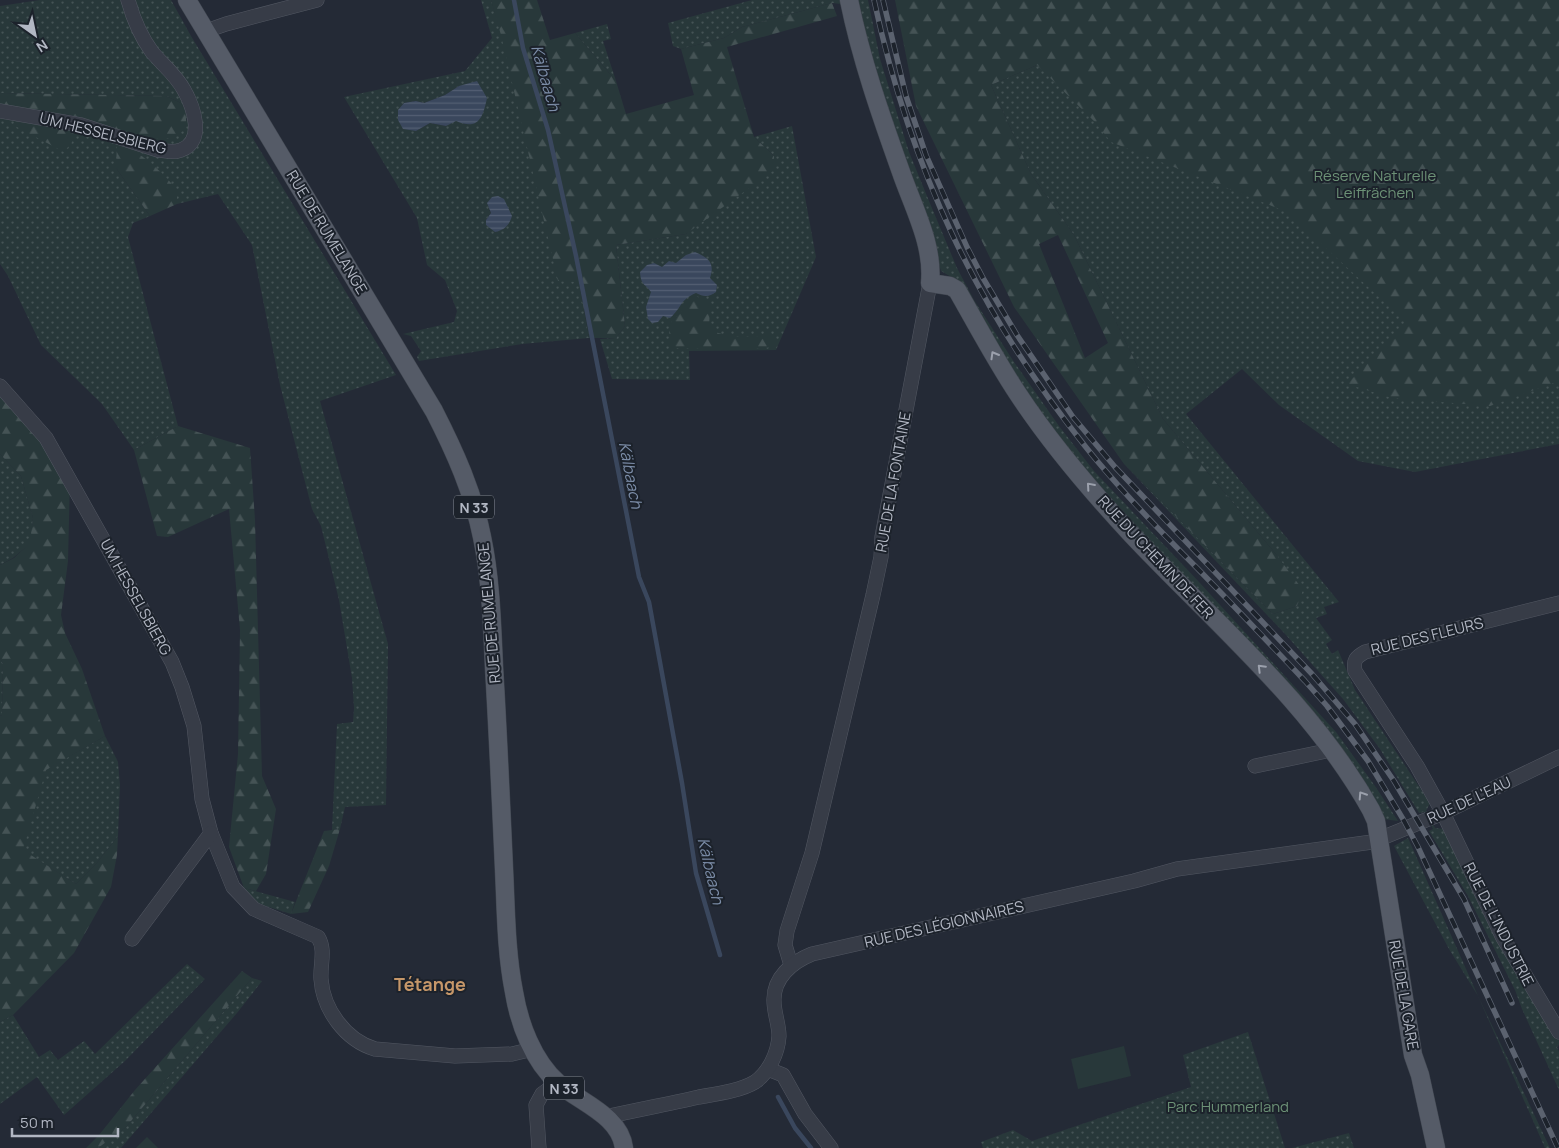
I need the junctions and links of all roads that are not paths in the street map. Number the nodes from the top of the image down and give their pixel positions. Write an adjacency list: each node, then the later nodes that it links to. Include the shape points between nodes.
1 (128, 0): 6 (street, UM HESSELSBIERG, via 131,13 152,52 171,71 189,101 195,120 195,134 190,144 181,150 158,150 81,125)
2 (188, 0): 5 (main road, RUE DE RUMELANGE / N 33)
3 (317, 0): 5 (street)
4 (849, 0): 7 (main road, RUE DE LA FONTAINE, via 877,103 922,227)
5 (206, 31): 19 (main road, RUE DE RUMELANGE / N 33, via 434,411 467,481 482,536 490,595 506,915 513,991)
6 (0, 111)
7 (930, 283): 10 (main road, RUE DU CHEMIN DE FER, one-way to 7, via 1280,687 1131,533 1072,465 1018,394 956,290); 17 (street, RUE DE LA FONTAINE, via 873,595 812,853 787,932 785,945)
8 (0, 386): 14 (street, UM HESSELSBIERG, via 46,438 172,662 194,726 202,799)
9 (1559, 603): 13 (street, RUE DES FLEURS, via 1357,656 1355,671 1417,766)
10 (1331, 750): 12 (street); 15 (main road, RUE DU CHEMIN DE FER, one-way to 10, via 1372,810)
11 (1559, 757): 13 (street, RUE DE L'EAU)
12 (1255, 766)
13 (1443, 814): 15 (street, RUE DE L'EAU); 18 (street, RUE DE L'INDUSTRIE, via 1503,938)
14 (211, 834): 16 (street); 19 (street, UM HESSELSBIERG, via 233,887 254,910 318,937 322,944 321,977 328,1008 364,1046 455,1056 512,1054)
15 (1378, 840): 17 (street, RUE DES LÉGIONNAIRES, via 1177,869 812,954); 26 (main road, RUE DE LA GARE, via 1413,1054)
16 (132, 939)
17 (791, 965): 20 (street, RUE DES LÉGIONNAIRES, via 774,989 779,1036 776,1053)
18 (1559, 1032)
19 (533, 1049): 21 (main road, RUE DE RUMELANGE / N 33)
20 (768, 1069): 22 (street, via 754,1082 726,1092); 25 (street, via 783,1075 805,1114)
21 (557, 1082): 22 (main road, RUE DE RUMELANGE / N 33); 23 (street, via 542,1094 536,1105)
22 (605, 1117): 24 (main road, N 33, via 619,1133)
23 (539, 1148)
24 (624, 1148)
25 (832, 1148)
26 (1436, 1148)

